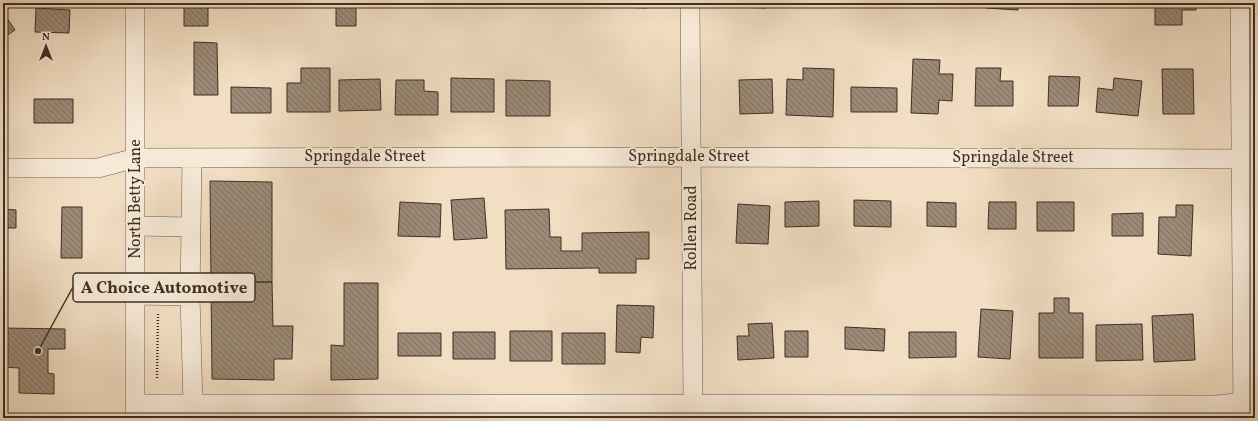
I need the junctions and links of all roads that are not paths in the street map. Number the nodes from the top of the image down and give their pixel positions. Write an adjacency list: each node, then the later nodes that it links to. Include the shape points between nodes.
1 (135, 3): 5 (street, North Betty Lane)
2 (690, 3): 4 (street, Rollen Road)
3 (1240, 3): 7 (street)
4 (691, 157): 6 (street, Springdale Street); 7 (street, Springdale Street); 14 (street, Rollen Road)
5 (136, 158): 6 (street, Springdale Street); 8 (street, Springdale Street, via 98,168); 9 (street, North Betty Lane)
6 (192, 158): 10 (street)
7 (1242, 159): 15 (street)
8 (3, 168)
9 (136, 226): 10 (street); 11 (street, North Betty Lane)
10 (191, 227): 12 (street)
11 (136, 295): 12 (street); 16 (street, North Betty Lane)
12 (190, 296): 13 (street)
13 (193, 404): 14 (street); 16 (street)
14 (692, 404): 15 (street)
15 (1247, 407)
16 (135, 411)

